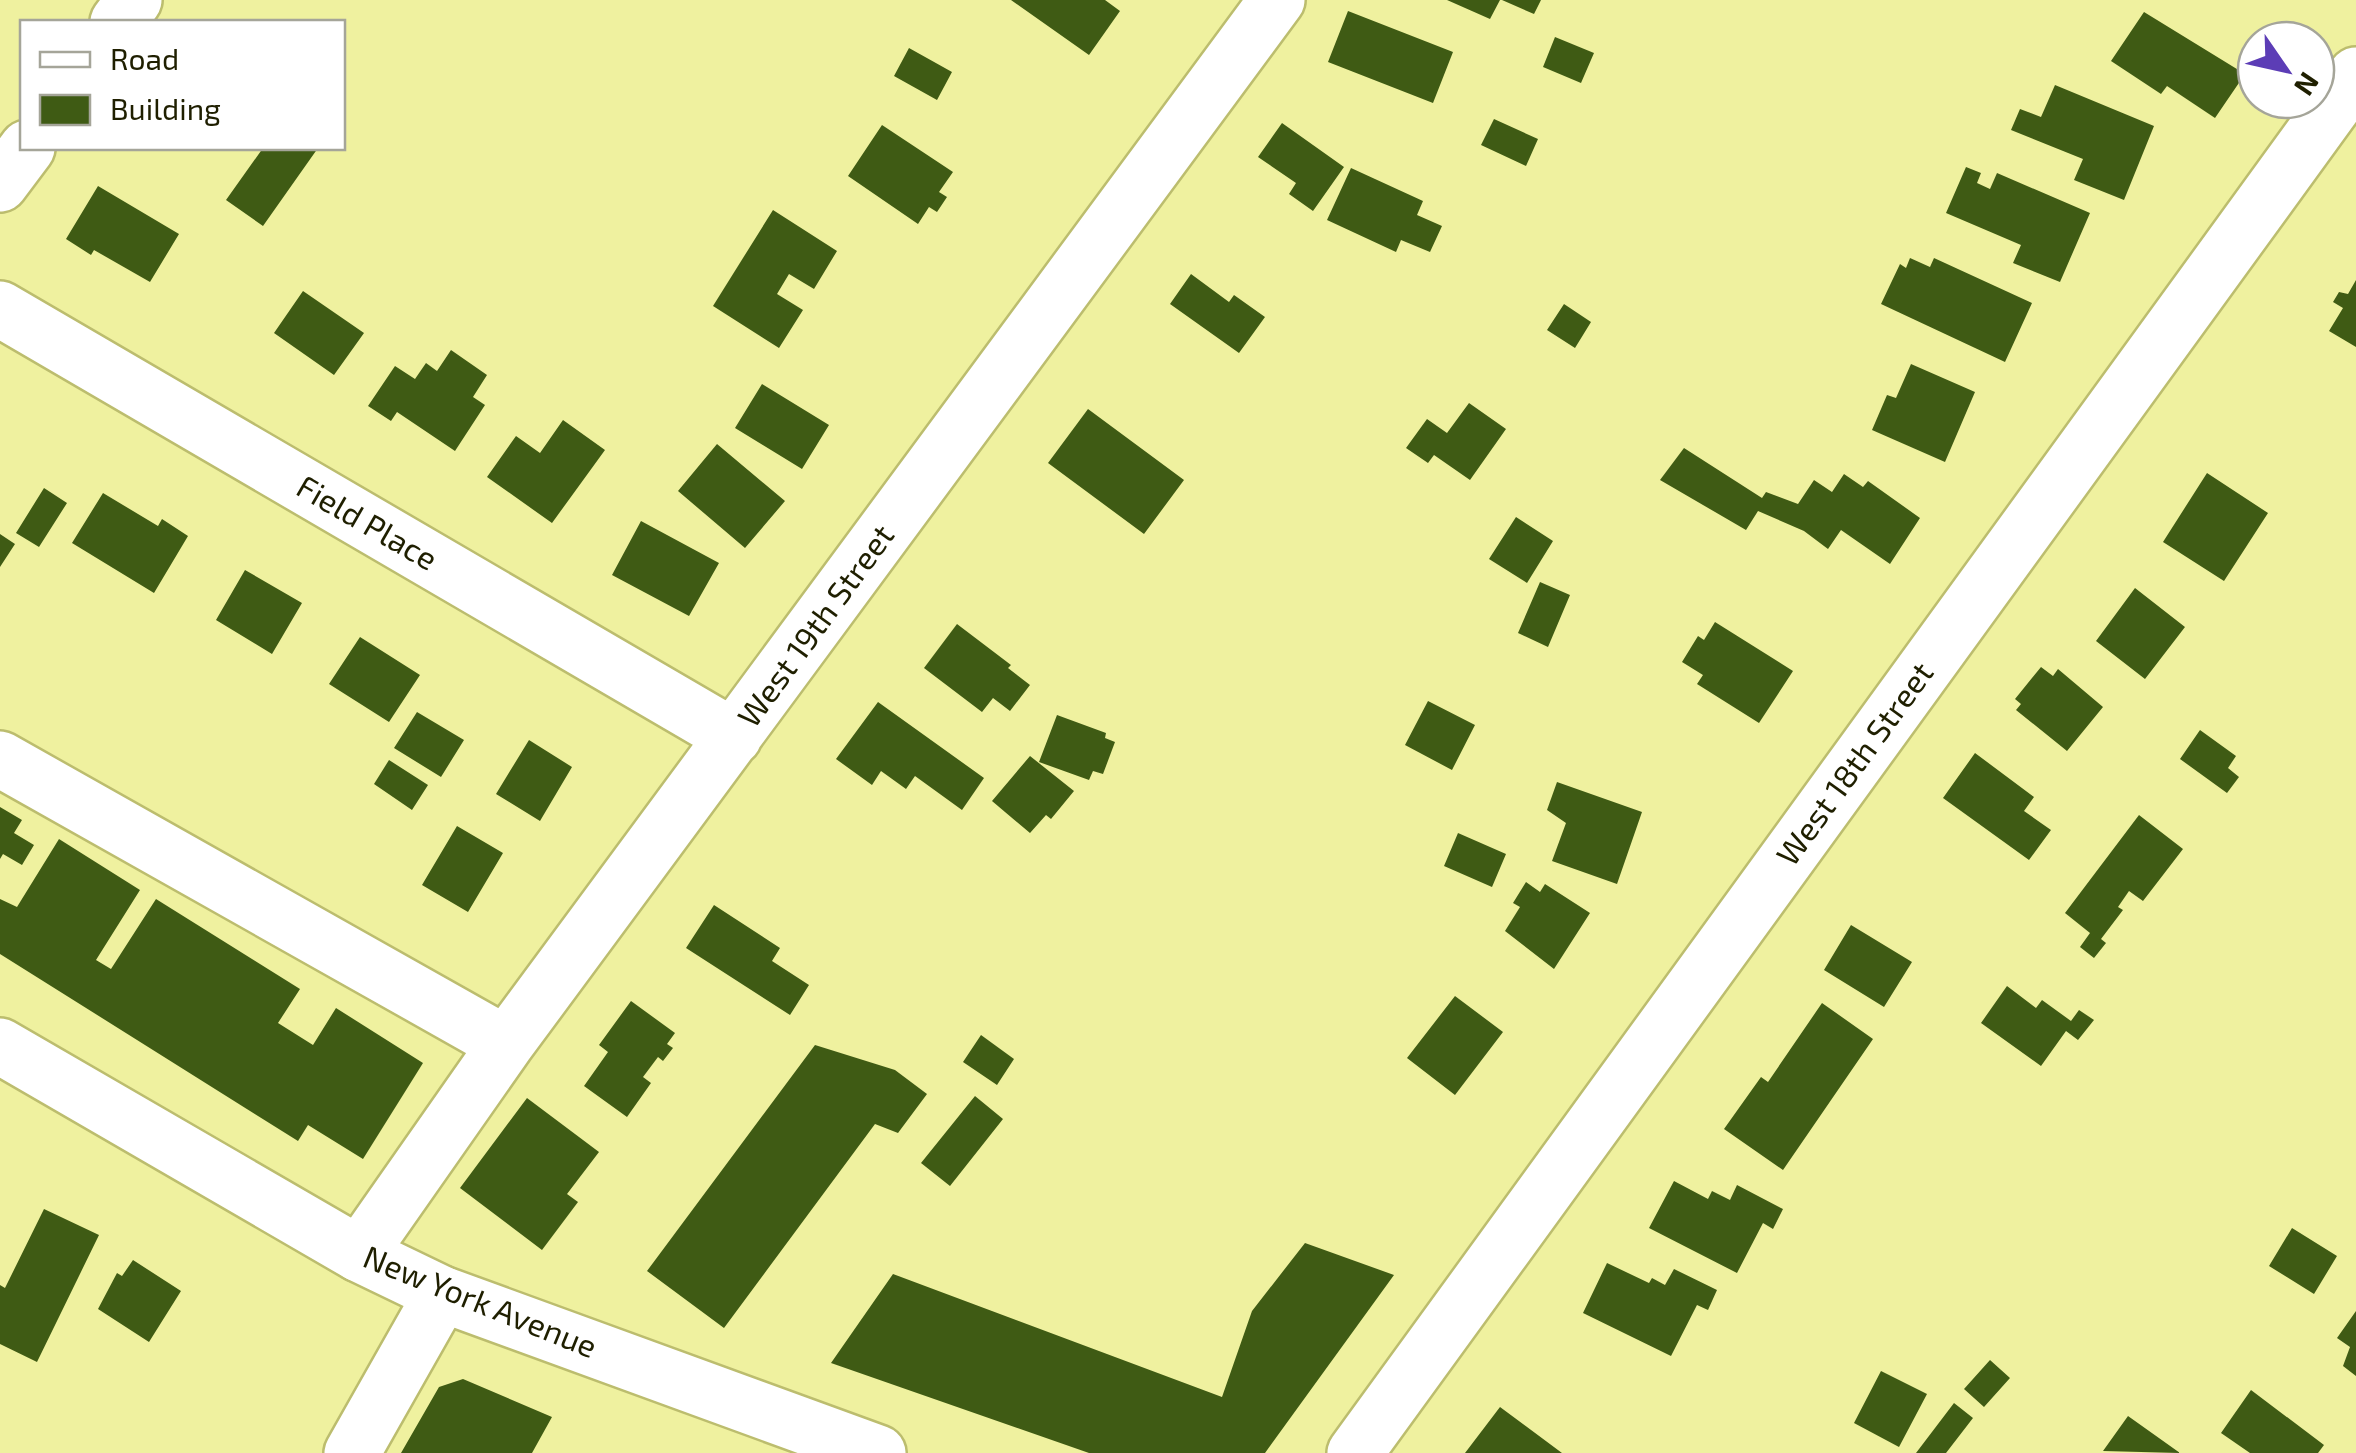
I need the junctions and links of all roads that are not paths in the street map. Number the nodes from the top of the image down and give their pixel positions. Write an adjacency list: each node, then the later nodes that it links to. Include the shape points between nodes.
1 (1276, 0): 6 (street, West 19th Street)
2 (2356, 75): 14 (street, West 18th Street)
3 (25, 150): 4 (street)
4 (0, 184)
5 (0, 309): 6 (street, Field Place)
6 (734, 736): 8 (street, West 19th Street)
7 (0, 759): 8 (street)
8 (506, 1044): 10 (street, West 19th Street)
9 (0, 1046): 10 (street, New York Avenue)
10 (359, 1254): 11 (street, New York Avenue)
11 (442, 1294): 12 (street); 13 (street, New York Avenue)
12 (352, 1453)
13 (878, 1453)
14 (1355, 1453)

